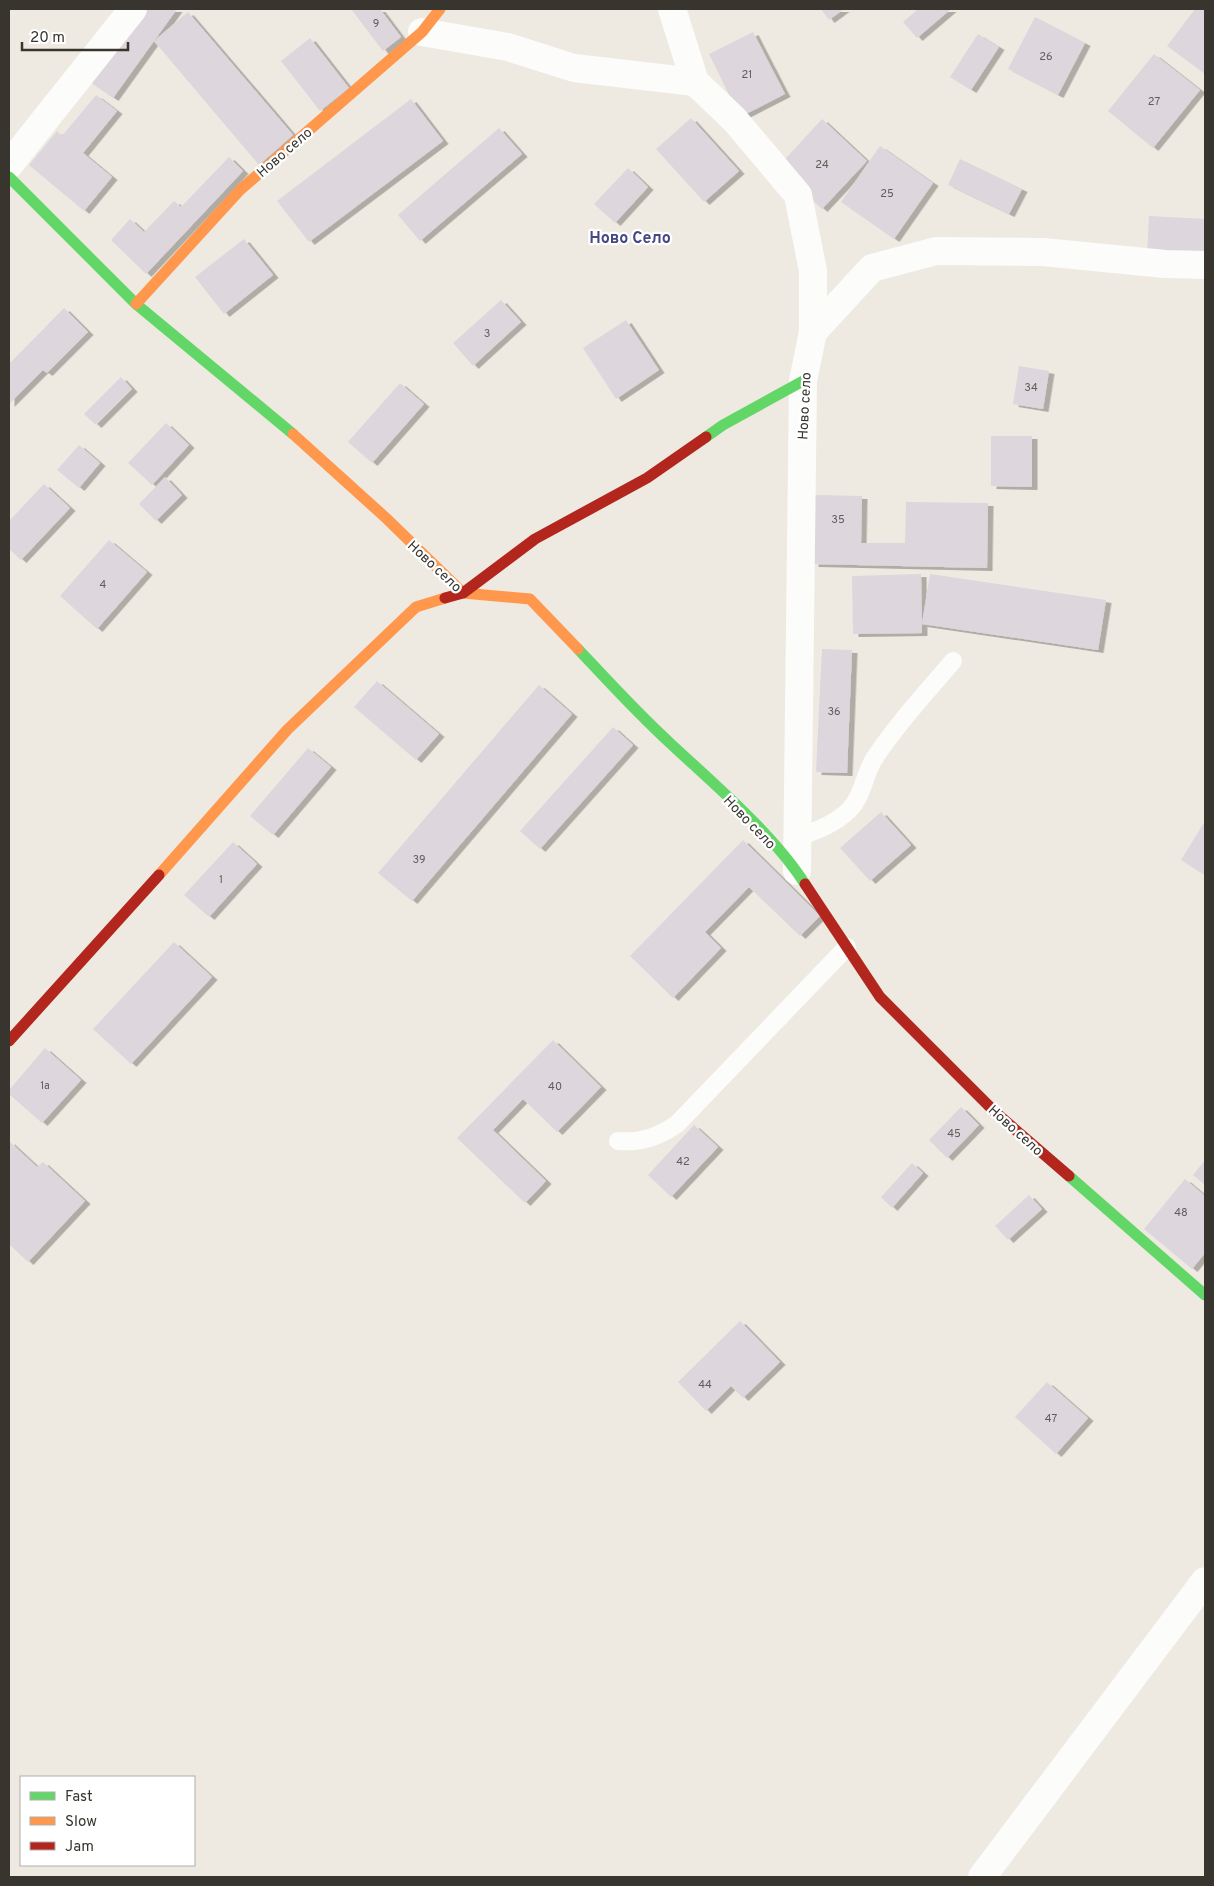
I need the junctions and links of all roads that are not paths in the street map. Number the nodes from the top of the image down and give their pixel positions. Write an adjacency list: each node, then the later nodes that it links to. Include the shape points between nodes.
1 (133, 9): 6 (street)
2 (440, 9): 4 (street, Ново село)
3 (672, 9): 5 (street, Ново село)
4 (422, 32): 5 (street, via 508,47 574,68); 9 (street, Ново село, via 240,190)
5 (695, 82): 10 (street, Ново село, via 734,120 798,196 813,271)
6 (9, 165)
7 (9, 177): 9 (street, Ново село)
8 (1205, 265): 10 (street, via 1043,252 936,251 872,268)
9 (136, 304): 12 (street, Ново село, via 273,416 386,518)
10 (813, 332): 11 (street, Ново село)
11 (803, 381): 12 (street, via 723,425 647,478 535,539); 14 (street, Ново село)
12 (463, 594): 15 (street, Ново село, via 530,598 648,723 737,806); 17 (street, via 416,606 286,730)
13 (953, 661): 14 (lane, via 877,754 849,810 820,830)
14 (798, 837): 15 (street, Ново село)
15 (797, 871): 16 (street, Ново село)
16 (847, 947): 18 (lane, via 677,1124 647,1140); 19 (street, Ново село, via 880,997 995,1112)
17 (9, 1041)
18 (618, 1141)
19 (1205, 1295)
20 (1205, 1581): 21 (street)
21 (982, 1877)

